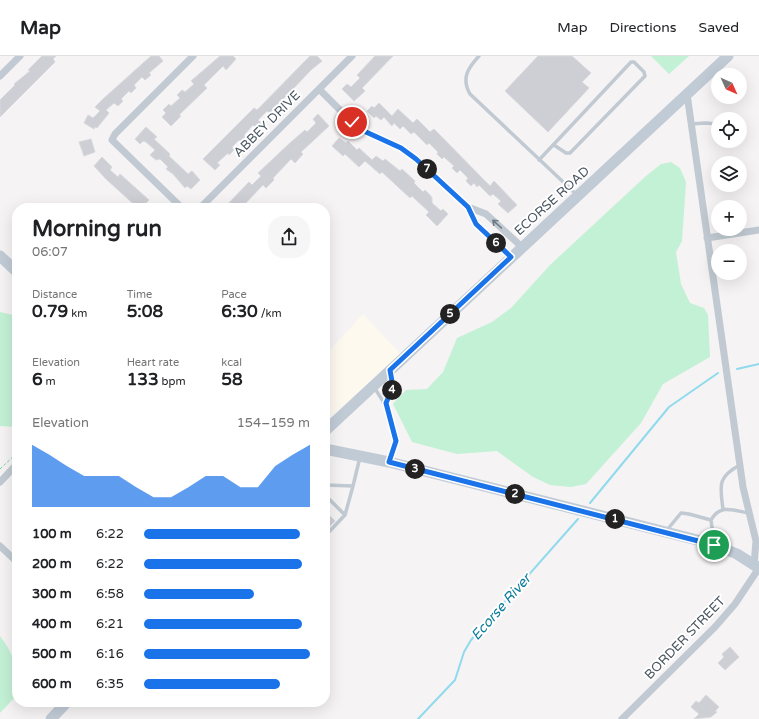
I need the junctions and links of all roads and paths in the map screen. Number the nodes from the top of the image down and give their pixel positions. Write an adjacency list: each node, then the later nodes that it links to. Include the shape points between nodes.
1 (20, 56): 6 (street)
2 (193, 56): 14 (street, via 115,134 112,140)
3 (352, 56): 7 (street, ABBEY DRIVE)
4 (479, 56): 12 (lane, via 466,75 468,90)
5 (728, 56): 8 (main road, ECORSE ROAD)
6 (0, 76)
7 (319, 90): 15 (street, ABBEY DRIVE); 16 (street, via 366,132 401,148 416,159)
8 (687, 94): 10 (street); 13 (main road, ECORSE ROAD)
9 (711, 123): 10 (lane)
10 (691, 124): 18 (street)
11 (554, 145): 11 (lane, via 631,62 644,72 645,76 570,153 566,154); 12 (lane)
12 (539, 160): 13 (lane)
13 (578, 196): 19 (main road, ECORSE ROAD)
14 (177, 203)
15 (205, 203)
16 (468, 207): 19 (street, one-way to 16, via 486,214); 21 (street, via 476,224)
17 (759, 230): 18 (street)
18 (707, 238): 31 (street)
19 (522, 247): 21 (main road, ECORSE ROAD)
20 (0, 256): 22 (main road)
21 (511, 257): 23 (main road, ECORSE ROAD)
22 (12, 267)
23 (390, 370): 24 (main road, ECORSE ROAD); 25 (lane, via 393,387)
24 (373, 386): 25 (lane); 26 (main road, ECORSE ROAD)
25 (386, 403): 30 (lane, via 396,441)
26 (330, 426)
27 (330, 450): 28 (main road)
28 (360, 456): 30 (main road); 36 (lane)
29 (12, 458): 32 (path)
30 (389, 462): 43 (main road)
31 (740, 466): 38 (lane, via 722,479 720,486); 39 (street)
32 (0, 469)
33 (12, 469): 34 (street)
34 (0, 482)
35 (330, 485): 36 (lane)
36 (353, 486): 40 (lane)
37 (330, 500): 40 (lane)
38 (723, 509): 39 (lane); 41 (lane)
39 (750, 513): 47 (street, via 756,541)
40 (345, 515): 42 (lane)
41 (711, 520): 43 (lane, via 681,514); 44 (lane)
42 (330, 531)
43 (666, 532): 44 (main road)
44 (714, 545): 47 (main road, via 737,554)
45 (0, 546): 46 (street)
46 (12, 557)
47 (757, 567): 50 (street, BORDER STREET, via 735,604 720,621)
48 (62, 707): 49 (main road)
49 (51, 719)
50 (622, 719)

